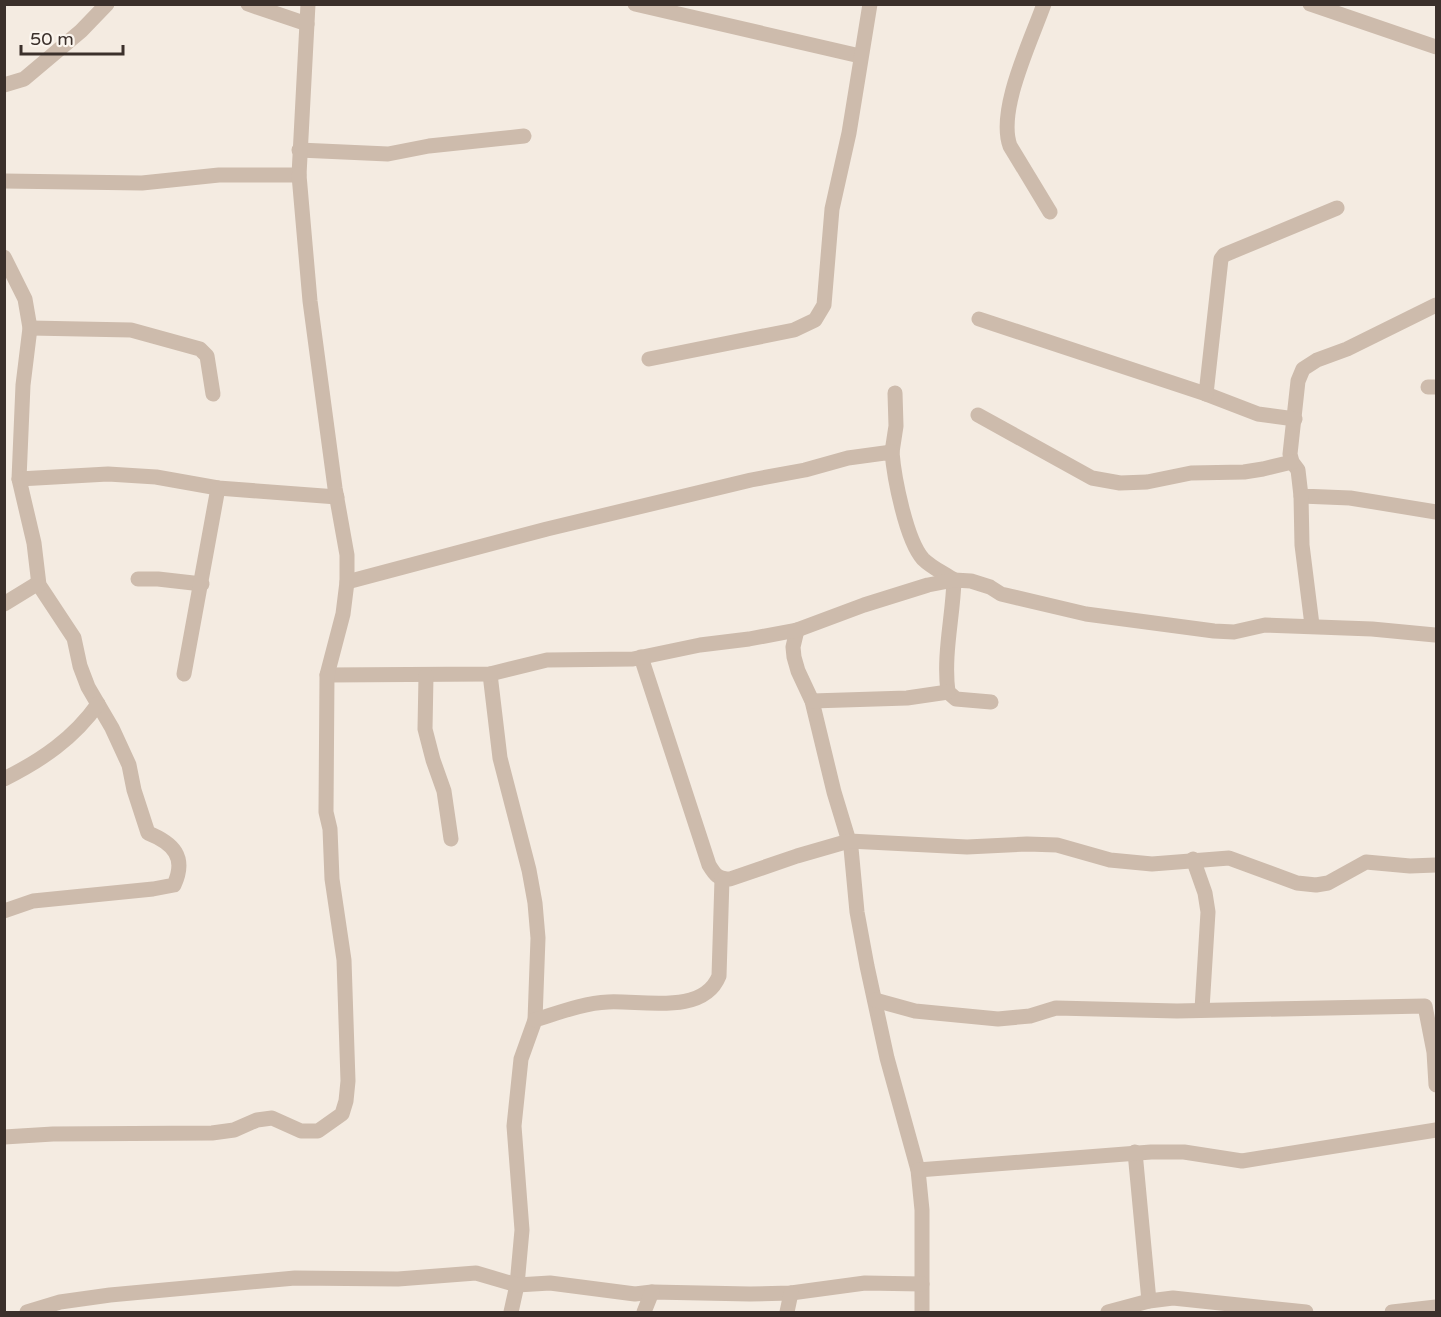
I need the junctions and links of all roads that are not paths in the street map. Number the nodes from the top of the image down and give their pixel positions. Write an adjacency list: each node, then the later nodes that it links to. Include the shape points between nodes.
1 (106, 4): 12 (street, via 81,31 24,79)
2 (248, 4): 9 (street)
3 (308, 4): 9 (street)
4 (635, 4): 11 (street)
5 (870, 4): 11 (street)
6 (1044, 4): 18 (street, via 1008,101 1006,135)
7 (1310, 4): 8 (street)
8 (1337, 9): 10 (street)
9 (307, 24): 14 (street)
10 (1437, 47)
11 (860, 56): 23 (street, via 849,134 832,209 824,305 815,320 794,330)
12 (4, 85)
13 (524, 136): 14 (street, via 388,154)
14 (299, 150): 15 (street)
15 (299, 175): 16 (street, via 219,175 141,183); 34 (street, via 310,301)
16 (4, 181)
17 (1337, 208): 26 (street, via 1221,259)
18 (1050, 212)
19 (4, 257): 22 (street, via 25,299)
20 (1437, 306): 28 (street, via 1304,369 1298,381)
21 (979, 319): 26 (street)
22 (30, 328): 25 (street, via 131,330 200,350 207,356); 31 (street)
23 (649, 359)
24 (895, 393): 29 (street)
25 (213, 394)
26 (1206, 394): 28 (street, via 1258,414)
27 (978, 415): 30 (street, via 1092,478 1120,483 1191,473 1263,470)
28 (1294, 419): 30 (street)
29 (892, 452): 37 (street, via 914,543 932,567); 38 (street, via 751,480)
30 (1292, 462): 33 (street, via 1298,470)
31 (19, 479): 32 (street, via 108,474 156,477); 40 (street)
32 (218, 488): 34 (street); 39 (street)
33 (1301, 496): 35 (street, via 1350,498); 42 (street, via 1302,545)
34 (337, 497): 38 (street, via 347,555)
35 (1437, 512)
36 (138, 579): 39 (street)
37 (954, 580): 42 (street, via 971,581 1001,594 1086,614 1214,632 1265,625); 43 (street, via 864,605); 50 (street, via 945,660)
38 (347, 582): 48 (street)
39 (202, 584): 46 (street)
40 (39, 585): 41 (street); 53 (street, via 74,638 80,666)
41 (4, 604)
42 (1312, 626): 44 (street)
43 (797, 630): 45 (street); 51 (street, via 794,657)
44 (1434, 635)
45 (641, 657): 47 (street, via 547,660); 59 (street, via 709,866)
46 (184, 674)
47 (490, 674): 49 (street); 63 (street, via 500,758 535,903)
48 (327, 675): 49 (street); 66 (street, via 326,812 344,960 348,1081 342,1114 318,1131 301,1131 272,1118 212,1133)
49 (426, 676): 55 (street, via 425,729 444,791)
50 (948, 692): 51 (street, via 907,698); 52 (street, via 956,699)
51 (812, 701): 56 (street)
52 (991, 702)
53 (98, 704): 54 (street, via 68,740); 60 (street, via 129,765 148,833 171,846 180,874 174,885 153,890 33,901)
54 (4, 778)
55 (451, 839)
56 (849, 842): 57 (street, via 968,847 1057,845 1110,860 1152,864); 59 (street); 61 (street, via 860,930)
57 (1193, 859): 58 (street, via 1229,858 1297,883 1316,885 1328,883 1366,862); 62 (street, via 1208,912)
58 (1437, 865)
59 (722, 879): 63 (street, via 719,976 715,986 686,1001 607,1002)
60 (4, 911)
61 (875, 1000): 62 (street, via 915,1011 998,1019 1030,1016 1056,1008); 68 (street)
62 (1202, 1009): 64 (street, via 1425,1006)
63 (535, 1020): 70 (street, via 520,1059 514,1126 522,1230)
64 (1437, 1085)
65 (1437, 1130): 67 (street, via 1242,1161 1184,1152)
66 (4, 1137)
67 (1135, 1152): 68 (street); 73 (street)
68 (918, 1170): 69 (street)
69 (922, 1284): 72 (street, via 865,1283); 79 (street)
70 (517, 1285): 71 (street, via 550,1283 635,1294); 75 (street, via 476,1273 398,1279 295,1278 87,1298); 76 (street)
71 (652, 1292): 72 (street); 77 (street)
72 (791, 1293): 78 (street)
73 (1149, 1300): 80 (street); 81 (street, via 1173,1298)
74 (1437, 1306): 82 (street)
75 (27, 1312)
76 (511, 1312)
77 (644, 1312)
78 (787, 1312)
79 (922, 1312)
80 (1108, 1312)
81 (1306, 1312)
82 (1392, 1312)

